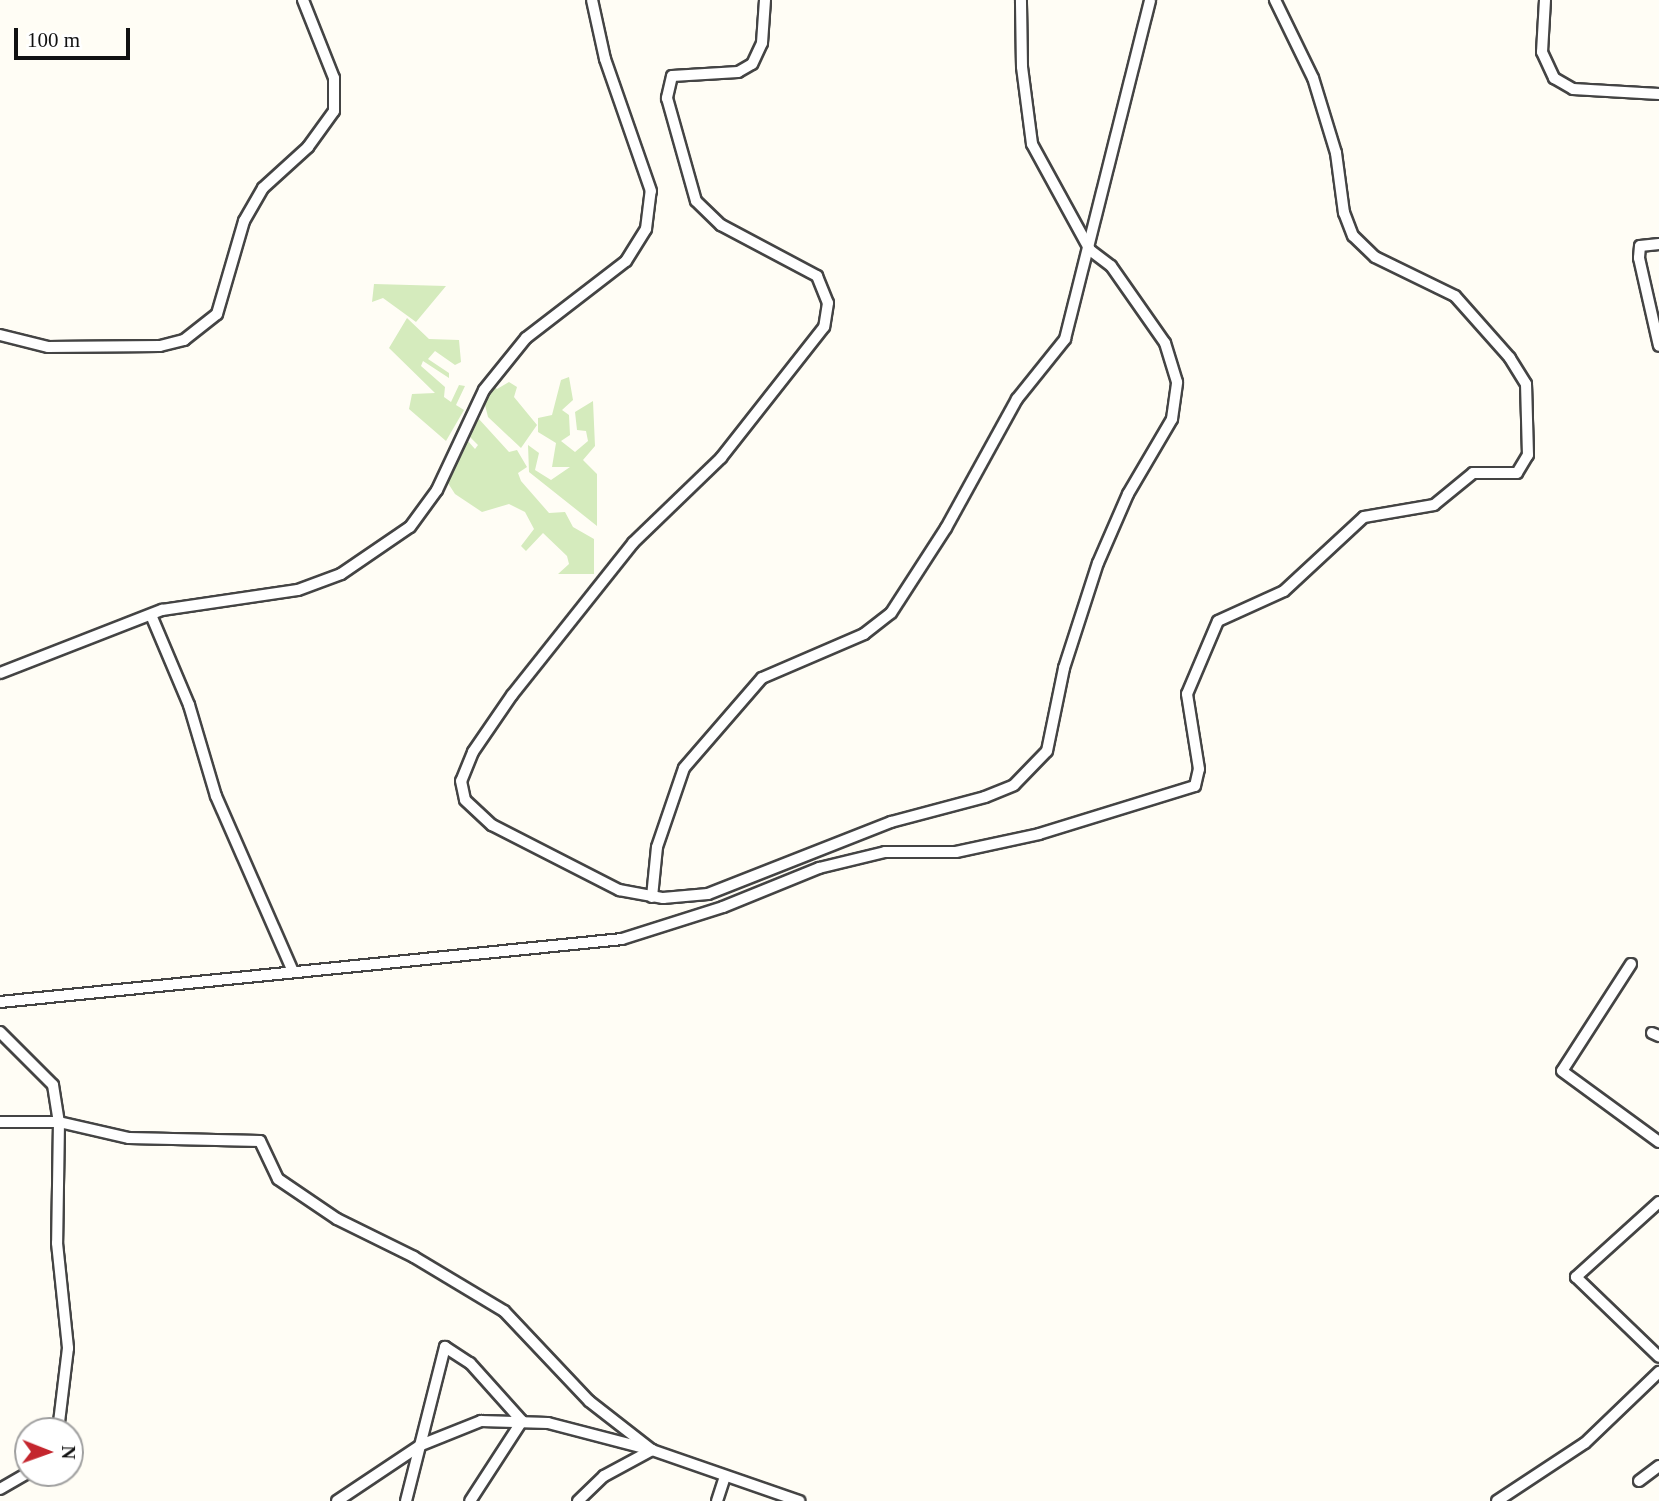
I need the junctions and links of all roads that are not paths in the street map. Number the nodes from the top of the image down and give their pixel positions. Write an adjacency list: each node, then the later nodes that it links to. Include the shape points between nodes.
1 (303, 0): 11 (street, via 334,78 334,111 308,147 263,188 244,221 217,314 184,340 160,346 48,348)
2 (592, 0): 13 (street, via 605,59 651,191 650,216 638,248 526,338 469,413 424,510 394,541 341,574 298,590)
3 (765, 0): 15 (street, via 762,43 752,64 738,72 672,76 667,98 696,201 721,225 817,276 828,303 824,327 721,458 633,543 512,695 473,752 461,781 472,810 492,825 587,876)
4 (1021, 0): 10 (street, via 1022,67 1032,144)
5 (1150, 0): 10 (street)
6 (1275, 0): 17 (street, via 1313,78 1353,236 1375,257 1455,296 1521,375 1528,443 1522,470 1473,473 1434,505 1364,517 1284,591 1223,616 1189,679 1186,706 1199,769 1188,791 980,847 886,852 819,868 723,907 622,939)
7 (1545, 0): 8 (street, via 1542,51 1554,78 1573,89)
8 (1659, 94)
9 (1659, 244): 12 (street, via 1640,246 1639,258)
10 (1090, 250): 15 (street, via 1065,339 1017,399 946,528 891,613 864,634 762,678 684,768 662,828); 15 (street, via 1111,266 1165,343 1177,382 1176,403 1098,563 1064,668 1047,751 1014,785 985,797 891,822 708,894)
11 (0, 335)
12 (1659, 345)
13 (151, 615): 14 (street); 17 (street, via 189,705 216,796)
14 (0, 673)
15 (652, 897)
16 (1631, 964): 22 (street, via 1562,1071)
17 (292, 970): 18 (street)
18 (0, 1002)
19 (0, 1031): 21 (street, via 48,1077)
20 (0, 1122): 21 (street)
21 (60, 1122): 26 (street, via 57,1243 68,1348); 29 (street, via 129,1138 260,1141 278,1179 337,1219 414,1256 504,1311 589,1401)
22 (1658, 1140)
23 (1659, 1202): 24 (street, via 1576,1277)
24 (1659, 1357)
25 (1659, 1372): 39 (street, via 1585,1443)
26 (60, 1417)
27 (522, 1421): 28 (street, via 463,1425); 28 (street, via 470,1363 445,1347); 29 (street, via 586,1430); 35 (street)
28 (416, 1448): 33 (street); 34 (street)
29 (652, 1450): 31 (street); 36 (street, via 604,1475)
30 (1659, 1466): 32 (street)
31 (725, 1478): 37 (street); 38 (street)
32 (1639, 1481)
33 (337, 1501)
34 (407, 1501)
35 (470, 1501)
36 (578, 1501)
37 (718, 1501)
38 (799, 1501)
39 (1497, 1501)

